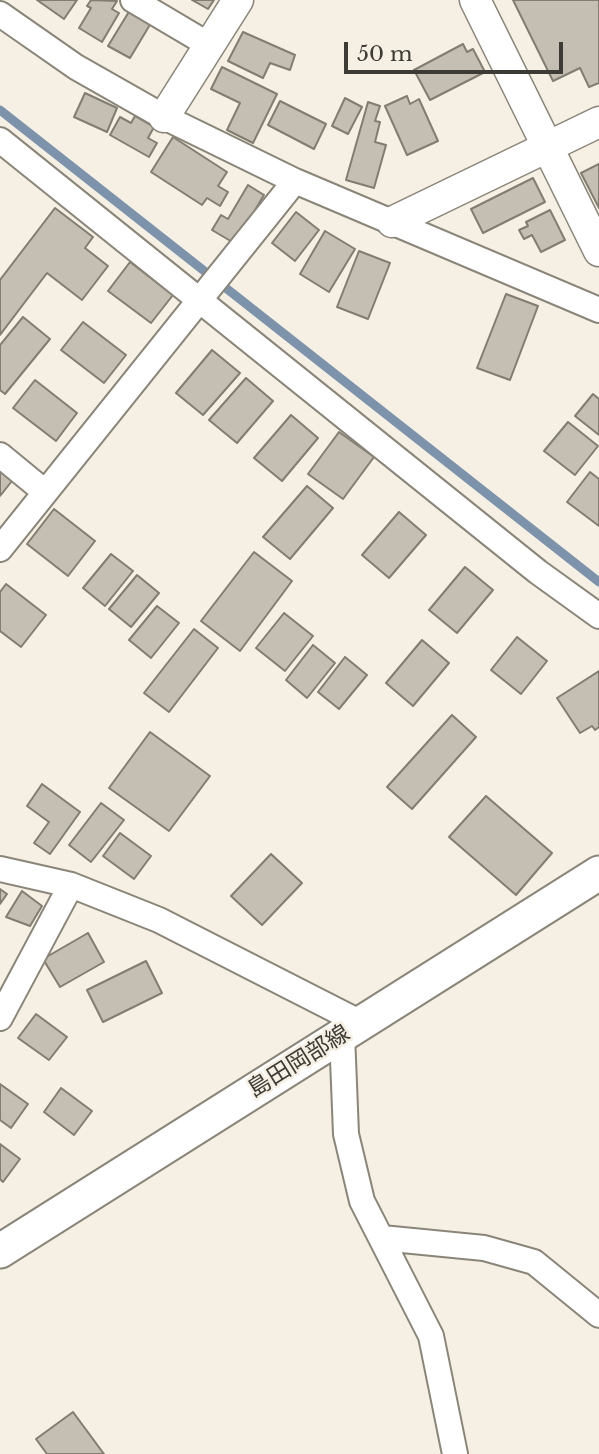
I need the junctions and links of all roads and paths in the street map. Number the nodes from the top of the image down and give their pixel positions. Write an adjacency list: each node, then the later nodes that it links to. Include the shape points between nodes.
1 (132, 0): 5 (street)
2 (238, 0): 5 (street)
3 (475, 0): 9 (street)
4 (0, 14): 6 (street, via 76,67)
5 (209, 46): 6 (street)
6 (164, 117): 10 (street)
7 (599, 122): 9 (street)
8 (0, 140): 13 (street)
9 (548, 148): 11 (street); 12 (street)
10 (295, 181): 11 (street); 13 (street)
11 (392, 222): 14 (street)
12 (599, 251)
13 (200, 300): 16 (street); 18 (street)
14 (599, 310)
15 (0, 455): 16 (street)
16 (45, 492): 17 (street)
17 (0, 549)
18 (599, 616)
19 (0, 869): 21 (street)
20 (599, 873): 23 (main road, 島田岡部線)
21 (71, 885): 22 (street); 23 (street, via 159,920)
22 (0, 1018)
23 (352, 1029): 24 (street, via 346,1134 362,1201); 25 (main road, 島田岡部線)
24 (382, 1238): 26 (street, via 484,1248 534,1262); 27 (street, via 431,1336)
25 (0, 1251)
26 (599, 1315)
27 (455, 1454)

